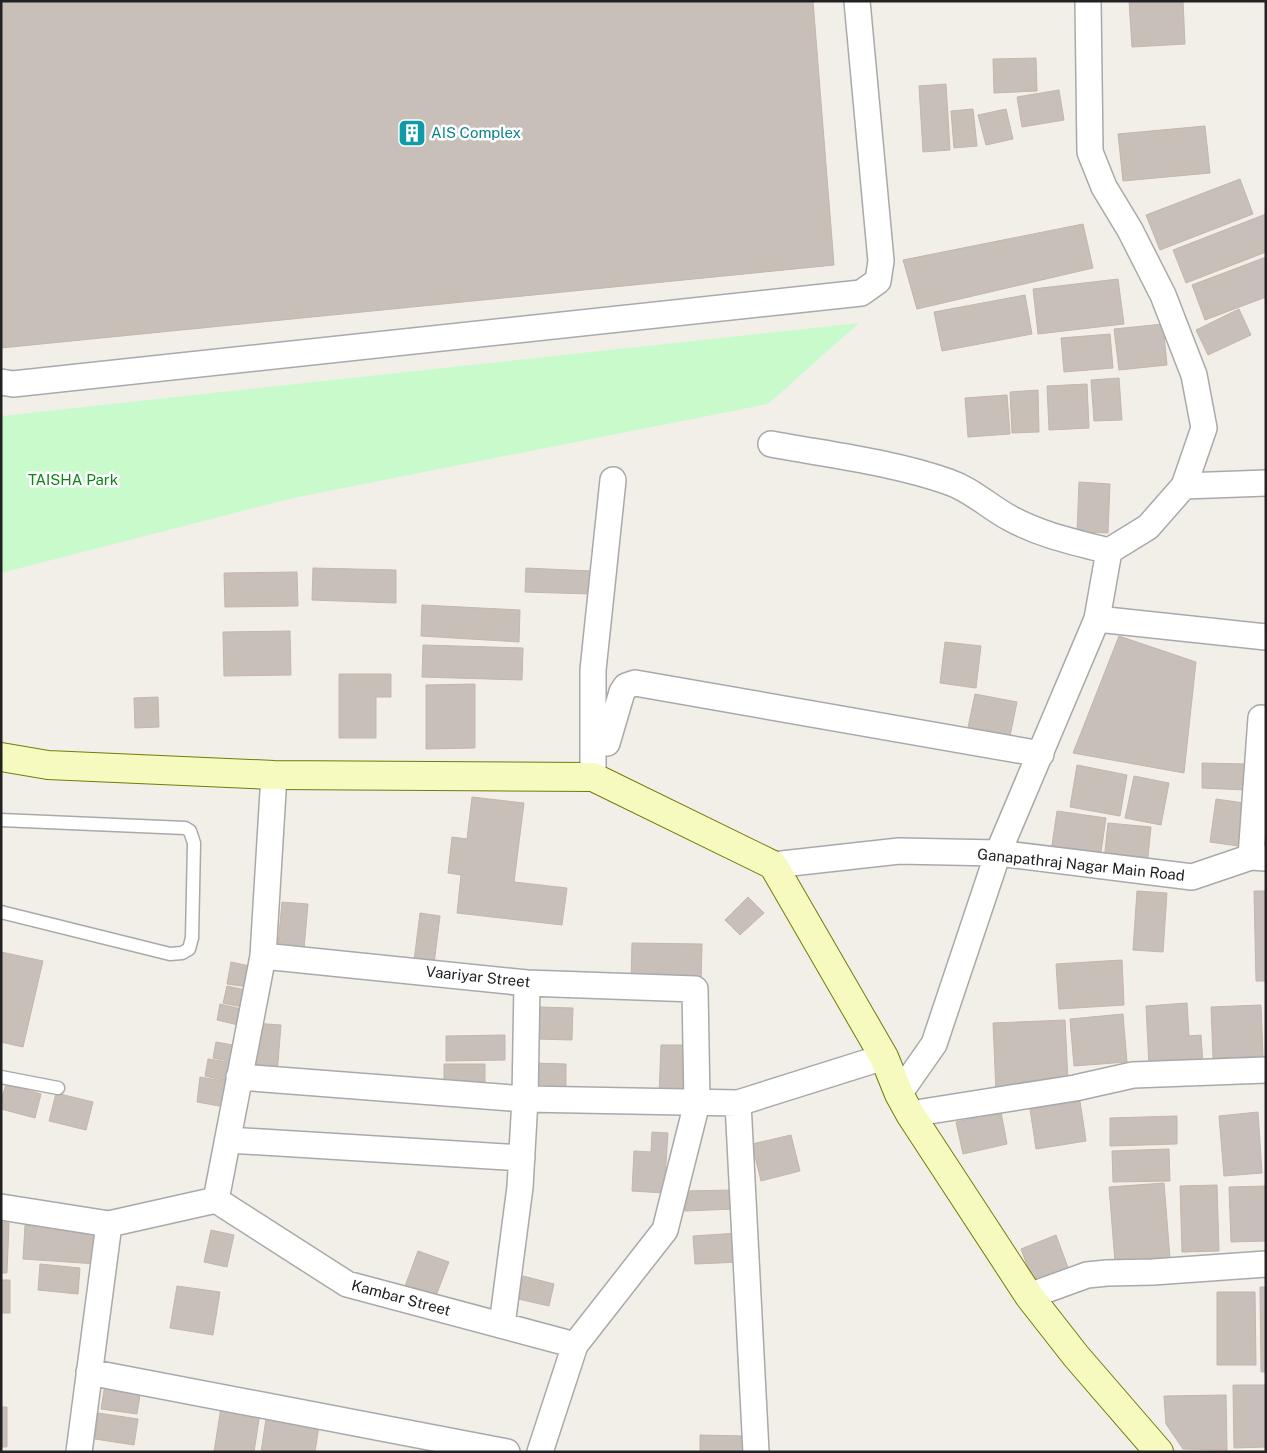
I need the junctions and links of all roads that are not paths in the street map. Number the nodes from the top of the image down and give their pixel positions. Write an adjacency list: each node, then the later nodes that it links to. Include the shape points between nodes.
1 (857, 1): 3 (street, via 881,262 878,281 861,293 22,383)
2 (1088, 1): 7 (street, via 1090,152 1104,187 1163,295 1194,375 1204,428)
3 (1, 382)
4 (771, 444): 8 (street, via 906,469 951,483 1008,517 1051,537)
5 (613, 480): 16 (street, via 593,670)
6 (1266, 483): 7 (street)
7 (1184, 486): 8 (street, via 1148,528)
8 (1109, 551): 9 (street)
9 (1097, 619): 10 (street); 13 (street)
10 (1266, 637)
11 (1262, 718): 19 (street)
12 (607, 743): 13 (street, via 622,692 626,686 635,683)
13 (1041, 754): 18 (street)
14 (1, 757): 15 (street, via 48,765)
15 (274, 775): 16 (street); 22 (street)
16 (593, 778): 20 (street)
17 (1, 820): 21 (lane, via 185,828 190,831 194,843 192,938 189,949 182,952 170,954)
18 (998, 853): 19 (street, Ganapathraj Nagar Main Road, via 1192,877); 20 (street, Ganapathraj Nagar Main Road, via 899,851); 32 (street, via 934,1044)
19 (1258, 858)
20 (773, 865): 24 (street)
21 (1, 912)
22 (263, 956): 23 (street, Vaariyar Street); 27 (street)
23 (527, 983): 29 (street); 30 (street, Vaariyar Street, via 695,989)
24 (884, 1057): 31 (street); 32 (street)
25 (1266, 1070): 32 (street, via 1133,1075 1075,1088)
26 (1, 1077): 28 (lane)
27 (239, 1077): 29 (street); 33 (street)
28 (58, 1088)
29 (525, 1099): 30 (street); 34 (street)
30 (697, 1103): 31 (street); 41 (street, via 665,1230)
31 (738, 1103): 46 (street)
32 (905, 1104): 39 (street)
33 (228, 1140): 34 (street); 35 (street)
34 (522, 1158): 40 (street)
35 (216, 1200): 37 (street); 40 (street, Kambar Street, via 347,1284)
36 (1, 1207): 37 (street)
37 (108, 1224): 42 (street)
38 (1266, 1264): 39 (street, via 1108,1272)
39 (1029, 1296): 47 (street)
40 (502, 1326): 41 (street, Kambar Street)
41 (575, 1345): 45 (street)
42 (89, 1372): 43 (street); 44 (street)
43 (79, 1452)
44 (507, 1452)
45 (540, 1452)
46 (756, 1452)
47 (1159, 1452)

